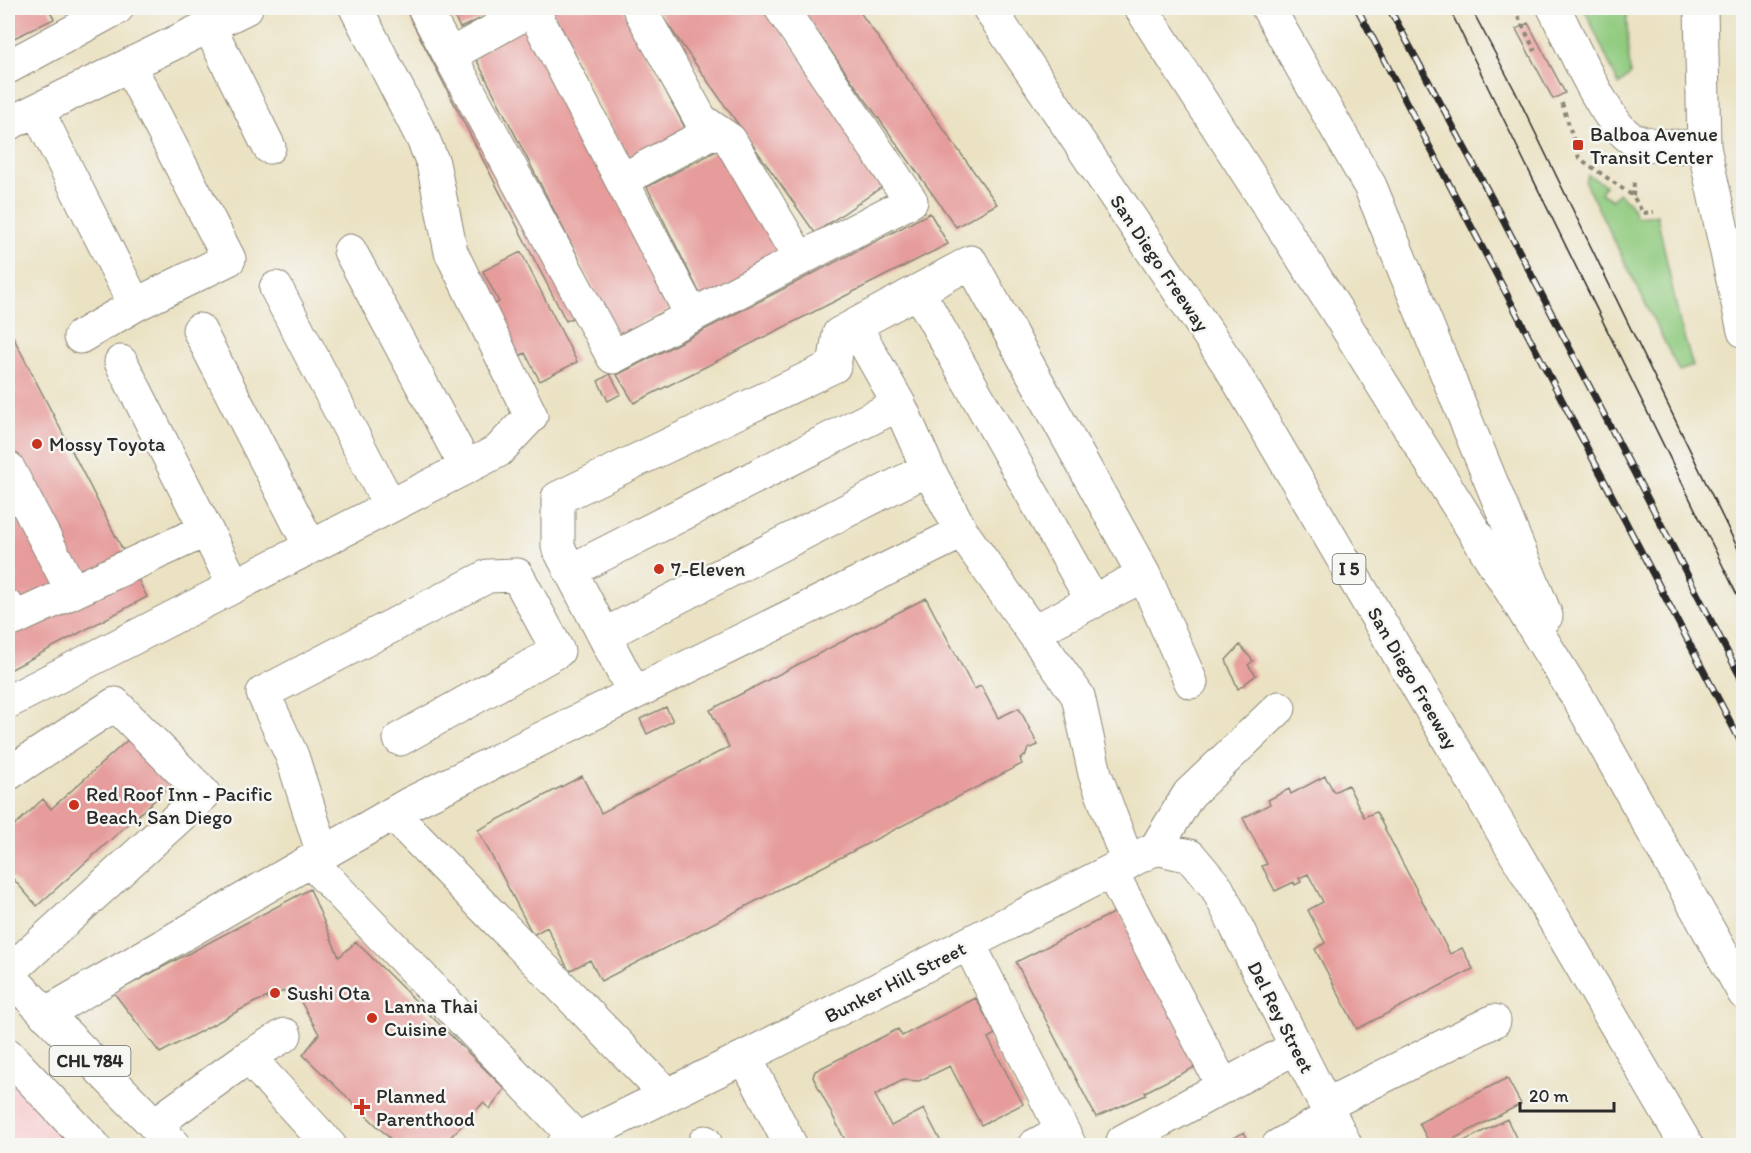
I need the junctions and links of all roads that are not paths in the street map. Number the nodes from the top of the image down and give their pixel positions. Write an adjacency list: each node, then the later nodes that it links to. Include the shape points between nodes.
1 (117, 8): 13 (main road)
2 (246, 8): 14 (main road)
3 (356, 8): 36 (main road, via 427,147 451,252 531,416 498,451)
4 (424, 8): 15 (main road)
5 (532, 8): 15 (main road); 23 (main road)
6 (639, 8): 20 (main road, via 701,120)
7 (781, 8): 25 (main road, via 911,201)
8 (989, 8): 83 (main road, San Diego Freeway / I 5, via 1231,368)
9 (1141, 8): 53 (main road)
10 (1268, 8): 53 (main road, via 1370,186)
11 (1554, 8): 22 (main road, via 1601,103 1632,140)
12 (1701, 8): 22 (main road)
13 (71, 18): 17 (main road)
14 (209, 26): 16 (main road); 21 (main road)
15 (450, 55): 29 (main road, via 613,357)
16 (129, 65): 18 (main road); 28 (main road, via 228,259)
17 (8, 67)
18 (37, 110): 19 (main road); 28 (main road)
19 (8, 124)
20 (715, 130): 23 (main road); 25 (main road, via 730,140)
21 (269, 147)
22 (1704, 147): 32 (main road)
23 (622, 180): 29 (main road)
24 (350, 251): 36 (main road)
25 (800, 259): 29 (main road)
26 (276, 288): 39 (main road)
27 (918, 291): 30 (main road); 44 (main road, via 971,262); 47 (main road)
28 (135, 305): 33 (main road)
29 (692, 315)
30 (855, 326): 35 (main road); 43 (main road, via 839,334 834,366 558,498 558,547)
31 (199, 330): 42 (main road)
32 (1743, 331)
33 (80, 337)
34 (121, 362): 40 (main road)
35 (899, 404): 38 (main road); 43 (main road)
36 (466, 467): 39 (main road)
37 (8, 468): 46 (main road)
38 (928, 469): 41 (main road); 50 (main road)
39 (390, 506): 42 (main road)
40 (206, 530): 45 (main road); 46 (main road)
41 (963, 532): 49 (main road); 52 (main road)
42 (310, 546): 45 (main road)
43 (570, 571): 50 (main road)
44 (1144, 575): 47 (main road); 51 (main road)
45 (234, 585): 54 (main road)
46 (73, 592): 48 (main road, via 14,619)
47 (1093, 602): 49 (main road)
48 (8, 607)
49 (1033, 632): 60 (main road, via 1078,696 1095,774)
50 (604, 635): 52 (main road)
51 (1191, 682)
52 (634, 693): 58 (main road)
53 (1580, 701): 63 (main road)
54 (8, 702)
55 (1279, 708): 60 (main road, via 1189,794)
56 (400, 739): 59 (main road, via 558,651 517,575 488,576 263,693 292,756)
57 (8, 774): 62 (main road, via 115,705 204,794)
58 (393, 814): 59 (main road); 72 (main road)
59 (316, 857): 64 (main road); 77 (main road)
60 (1131, 861): 61 (main road, Bunker Hill Street); 67 (main road, Del Rey Street, via 1190,856 1217,888); 71 (main road)
61 (969, 944): 70 (main road, Bunker Hill Street); 75 (main road)
62 (8, 974): 64 (main road, CHL 784)
63 (1743, 993)
64 (45, 1014): 74 (main road, CHL 784)
65 (1494, 1021): 73 (main road)
66 (285, 1035): 69 (main road)
67 (1296, 1047): 71 (main road); 73 (main road, Del Rey Street)
68 (8, 1055): 78 (main road, CHL 784)
69 (248, 1057): 74 (main road); 79 (main road)
70 (745, 1057): 72 (main road, Bunker Hill Street); 80 (main road)
71 (1223, 1086): 76 (main road)
72 (667, 1095): 77 (main road, Bunker Hill Street)
73 (1328, 1110): 81 (main road); 82 (main road, Del Rey Street)
74 (165, 1135)
75 (1055, 1141)
76 (1123, 1141)
77 (570, 1142)
78 (94, 1146)
79 (330, 1146)
80 (791, 1146)
81 (1278, 1146)
82 (1346, 1146)
83 (1687, 1146)

